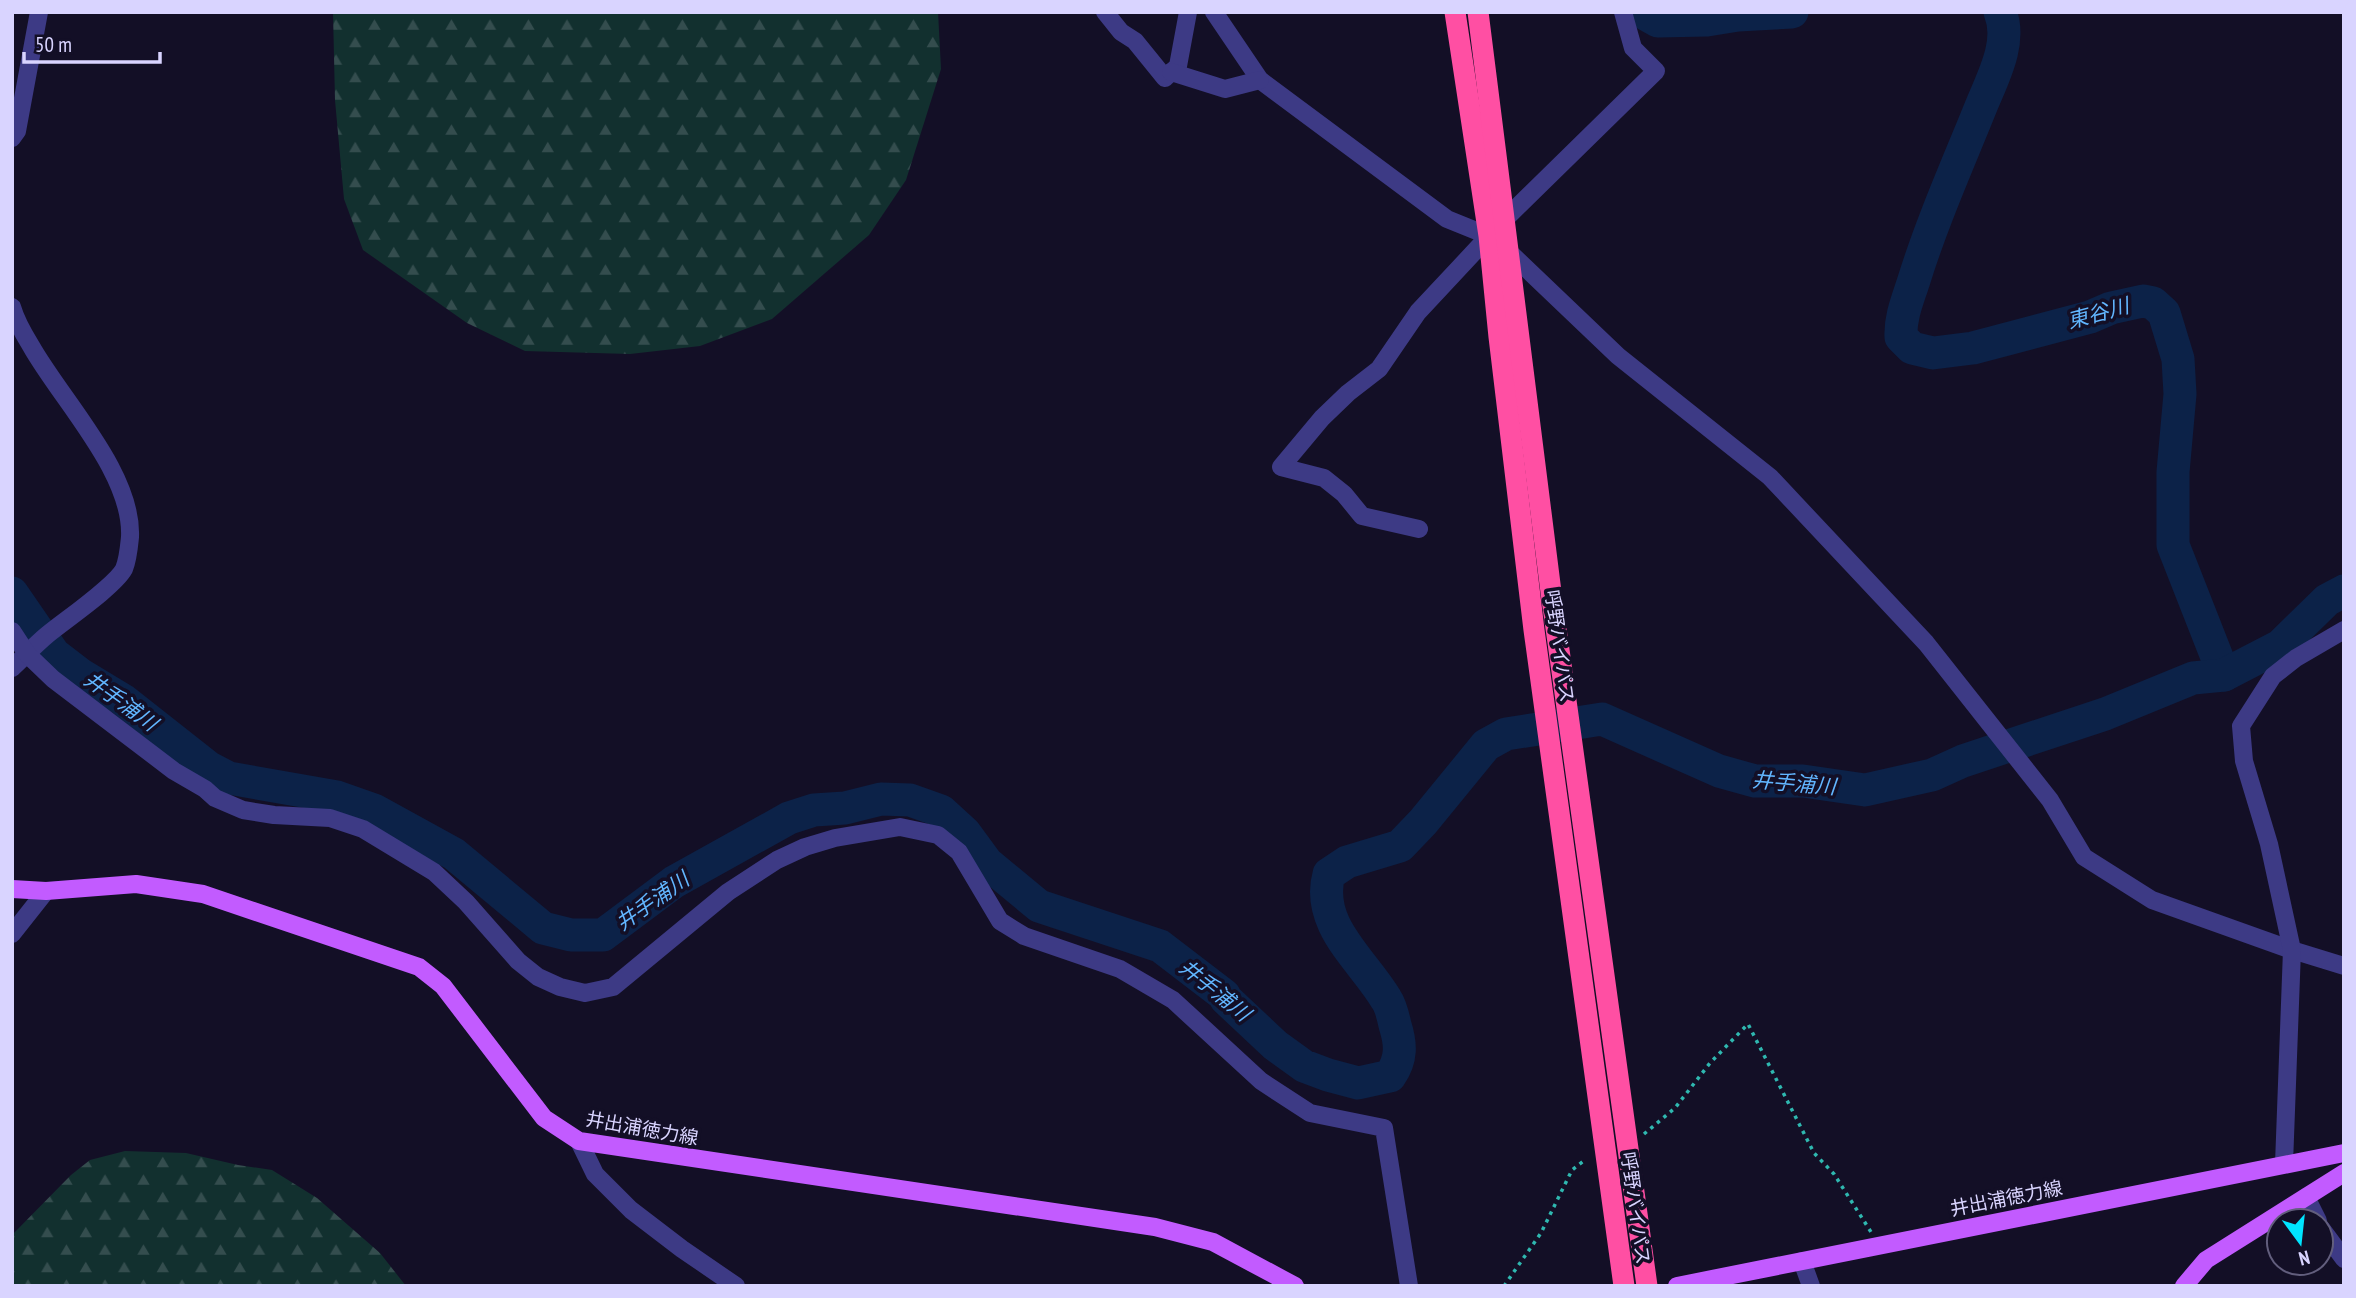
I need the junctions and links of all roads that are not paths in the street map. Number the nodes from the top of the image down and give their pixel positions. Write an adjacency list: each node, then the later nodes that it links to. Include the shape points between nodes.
1 (39, 12): 10 (street)
2 (1105, 12): 8 (street, via 1165,78)
3 (1188, 12): 8 (street, via 1178,66)
4 (1214, 12): 9 (street)
5 (1455, 12): 12 (highway, 呼野バイパス)
6 (1478, 12): 11 (highway, 呼野バイパス)
7 (1623, 12): 11 (street, via 1633,48 1656,72)
8 (1171, 72): 9 (street, via 1225,89)
9 (1260, 80): 12 (street, via 1447,219)
10 (12, 138)
11 (1504, 220): 13 (highway, 呼野バイパス)
12 (1489, 236): 13 (street); 15 (street, via 1418,312 1379,369 1322,418 1281,467 1324,478 1362,516); 20 (highway, 呼野バイパス, via 1534,630)
13 (1508, 251): 20 (highway, 呼野バイパス); 25 (street, via 1618,356 1770,477 1926,643 2050,800 2084,857 2152,900)
14 (12, 307): 18 (street, via 46,372 106,457 124,493 130,528 123,570)
15 (1419, 529)
16 (2344, 630): 25 (street, via 2273,676 2241,726 2244,761 2269,844)
17 (12, 632): 18 (street)
18 (27, 654): 19 (street); 36 (street, via 174,771 215,797 243,810 330,818 397,848 434,872 538,977 585,993 613,987 728,892 786,856 835,838 900,827 938,835 959,852 1000,921 1024,936 1120,969 1173,1000 1261,1081 1310,1113 1384,1128)
19 (12, 668)
20 (1556, 704): 21 (highway, 呼野バイパス)
21 (1562, 747): 37 (highway, 呼野バイパス); 38 (highway, 呼野バイパス)
22 (12, 889): 23 (main road, 井出浦徳力線)
23 (46, 891): 24 (street); 27 (main road, 井出浦徳力線, via 136,884 203,894 419,967 443,986 544,1118)
24 (12, 934)
25 (2292, 950): 26 (street); 29 (street)
26 (2344, 966)
27 (579, 1141): 34 (street, via 595,1174 631,1210); 35 (main road, 井出浦徳力線, via 1155,1227 1213,1242)
28 (2344, 1153): 29 (main road, 井出浦徳力線)
29 (2284, 1164): 33 (main road, 井出浦徳力線)
30 (2344, 1173): 31 (main road)
31 (2306, 1197): 32 (street); 41 (main road, via 2206,1260)
32 (2311, 1207)
33 (1802, 1261): 39 (main road, 井出浦徳力線); 40 (street)
34 (736, 1286)
35 (1295, 1286)
36 (1409, 1286)
37 (1624, 1286)
38 (1647, 1286)
39 (1677, 1286)
40 (1811, 1286)
41 (2184, 1286)

